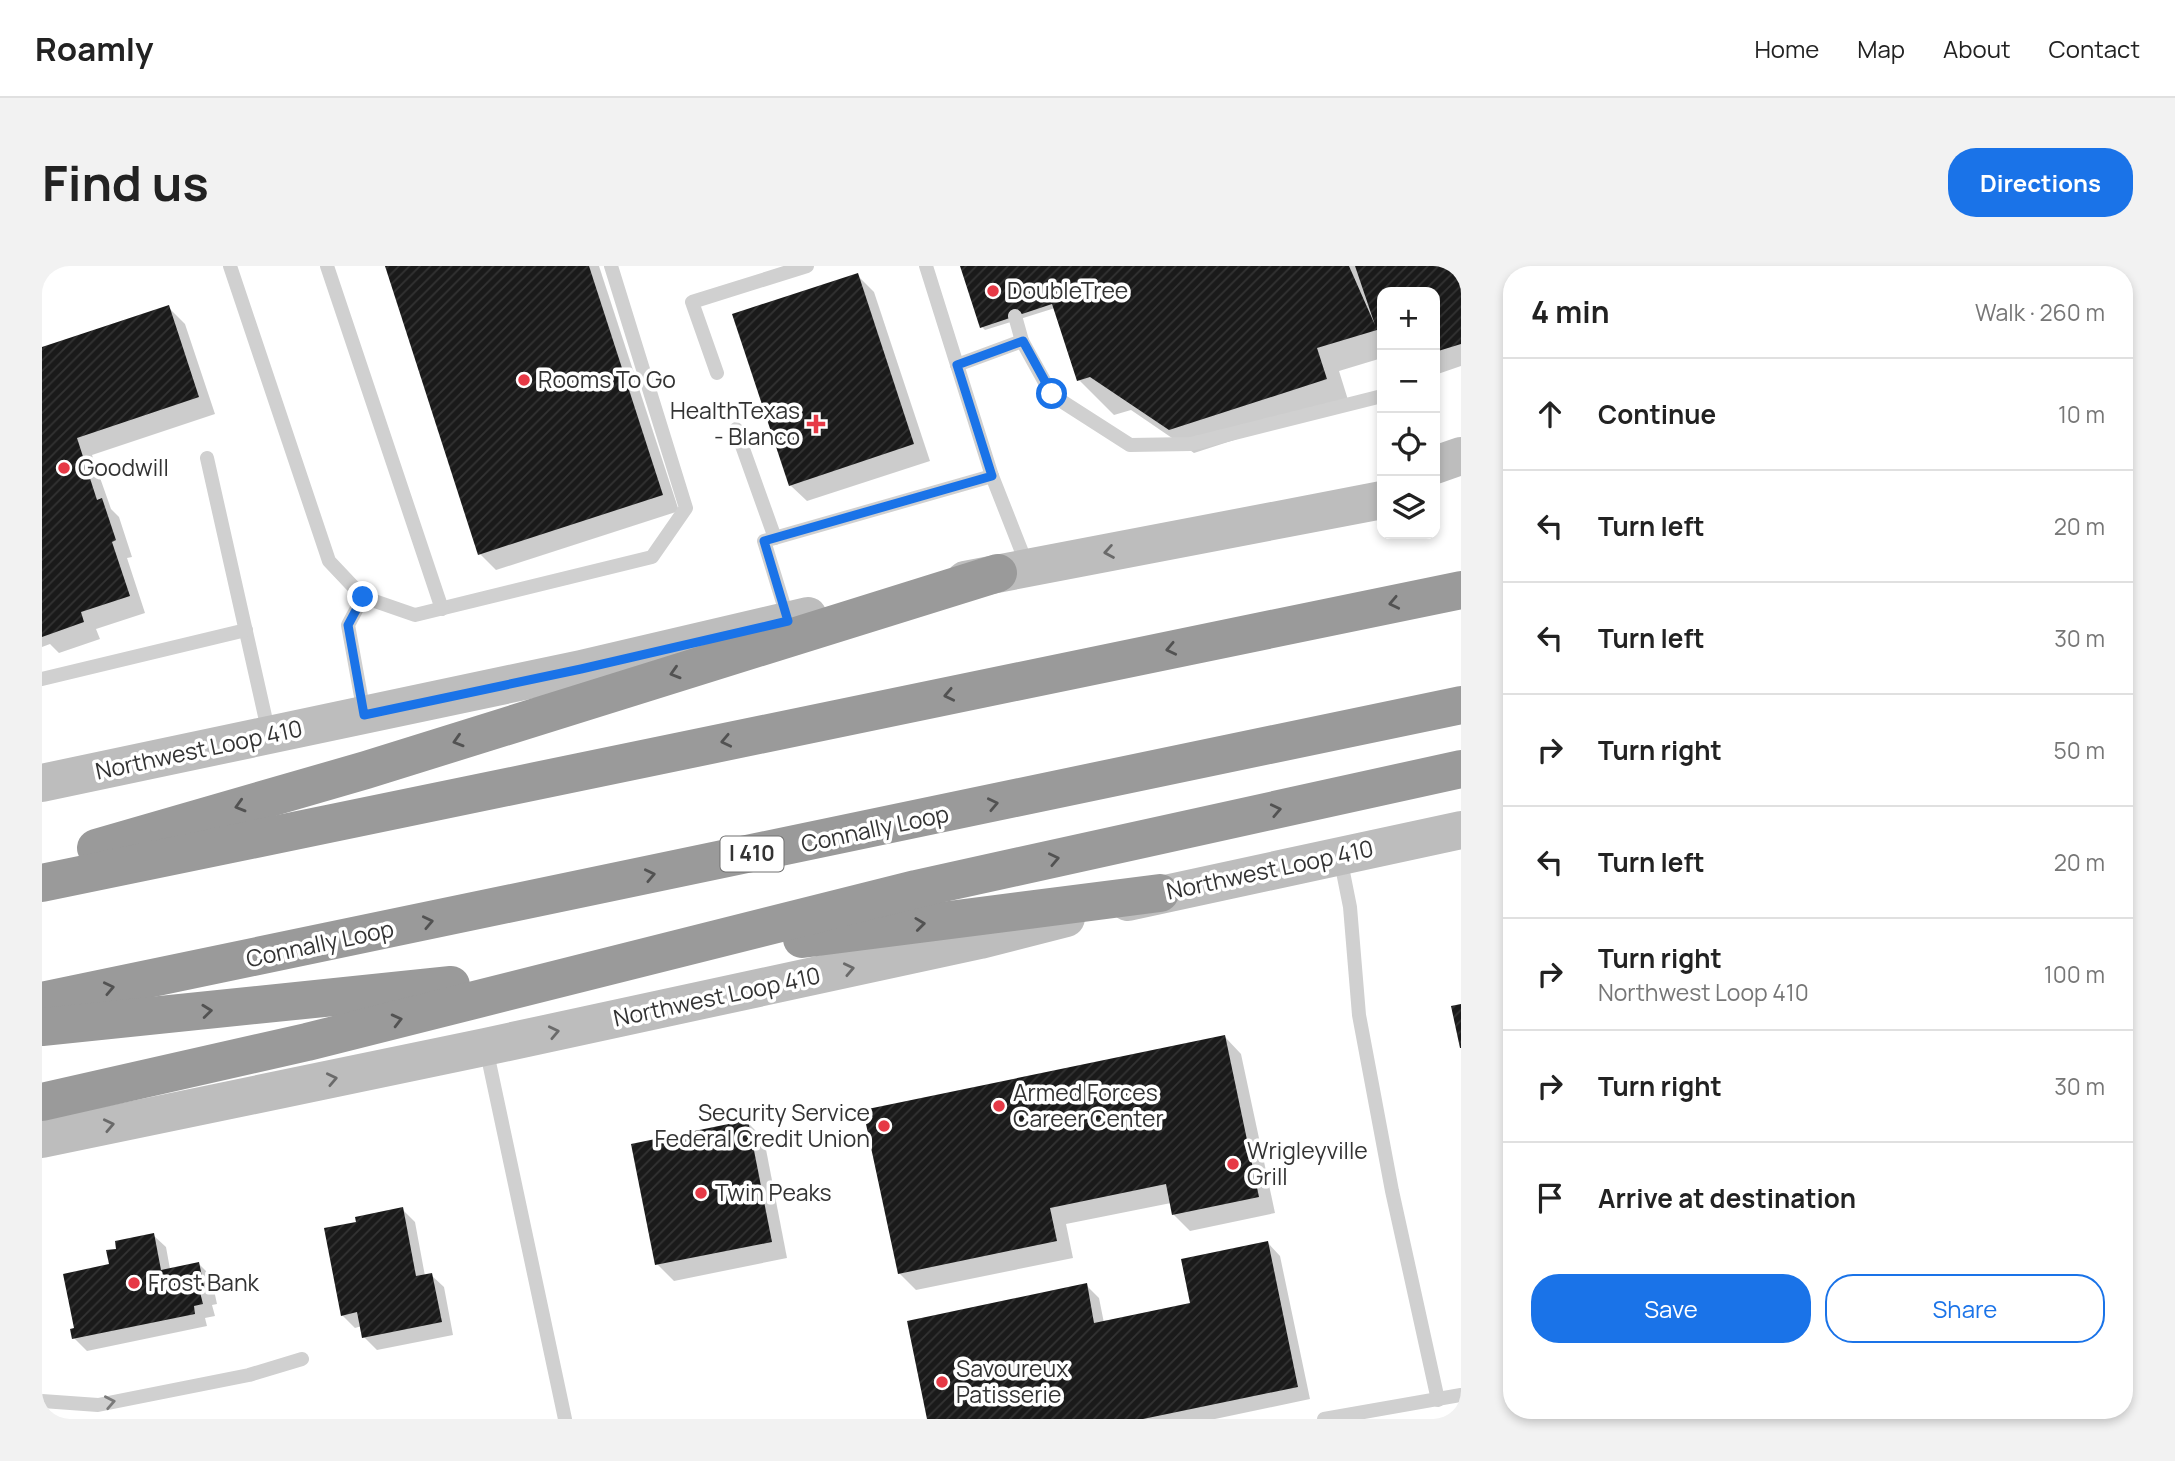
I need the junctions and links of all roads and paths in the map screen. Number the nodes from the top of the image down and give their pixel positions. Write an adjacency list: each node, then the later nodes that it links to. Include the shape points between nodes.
1 (230, 266): 24 (lane, via 329,561)
2 (327, 266): 25 (lane)
3 (611, 266): 25 (lane, via 685,508 652,557)
4 (807, 266): 9 (lane, via 692,302)
5 (926, 266): 8 (lane)
6 (1015, 316): 7 (lane)
7 (1023, 341): 8 (lane); 10 (lane, via 1052,394 1130,445 1191,444)
8 (957, 365): 15 (lane)
9 (717, 373)
10 (1377, 397)
11 (736, 429): 20 (lane)
12 (1461, 456): 14 (main road)
13 (208, 458): 27 (lane)
14 (1440, 463)
15 (992, 476): 20 (lane); 22 (lane)
16 (1377, 481): 21 (main road, Northwest Loop 410)
17 (1461, 484): 18 (main road)
18 (1440, 488)
19 (1377, 501): 21 (main road, Northwest Loop 410)
20 (775, 538): 26 (lane, via 764,541)
21 (1176, 540): 22 (main road, Northwest Loop 410, one-way to 22)
22 (1012, 570): 26 (main road, Northwest Loop 410); 38 (highway, one-way to 38, via 366,770)
23 (1461, 590): 39 (highway, one-way to 39)
24 (363, 597): 25 (lane, via 415,615); 30 (lane, via 348,625)
25 (442, 608)
26 (788, 621): 30 (main road, Northwest Loop 410)
27 (246, 630): 28 (lane); 31 (lane)
28 (42, 679)
29 (1461, 705): 41 (highway, Connally Loop / I 410, one-way to 29)
30 (364, 715): 31 (main road, Northwest Loop 410)
31 (270, 735): 33 (main road, Northwest Loop 410)
32 (1461, 769): 44 (highway, one-way to 32, via 307,1042 916,889)
33 (42, 783)
34 (1461, 830): 36 (main road, Northwest Loop 410)
35 (1461, 839): 36 (main road, Northwest Loop 410)
36 (1390, 845): 37 (main road, Northwest Loop 410)
37 (1340, 855): 40 (main road, Northwest Loop 410); 48 (lane, via 1350,907 1359,1015)
38 (42, 864)
39 (42, 883)
40 (1160, 893): 42 (highway, one-way to 40, via 397,992); 43 (main road, Northwest Loop 410, one-way to 40, via 980,940)
41 (42, 1002)
42 (42, 1027)
43 (485, 1047): 45 (main road, Northwest Loop 410, one-way to 43); 50 (lane)
44 (42, 1102)
45 (42, 1139)
46 (302, 1359): 49 (lane, one-way to 46, via 98,1405 249,1375)
47 (1461, 1395): 48 (lane)
48 (1438, 1400): 51 (lane)
49 (42, 1401)
50 (565, 1419)
51 (1324, 1419)

